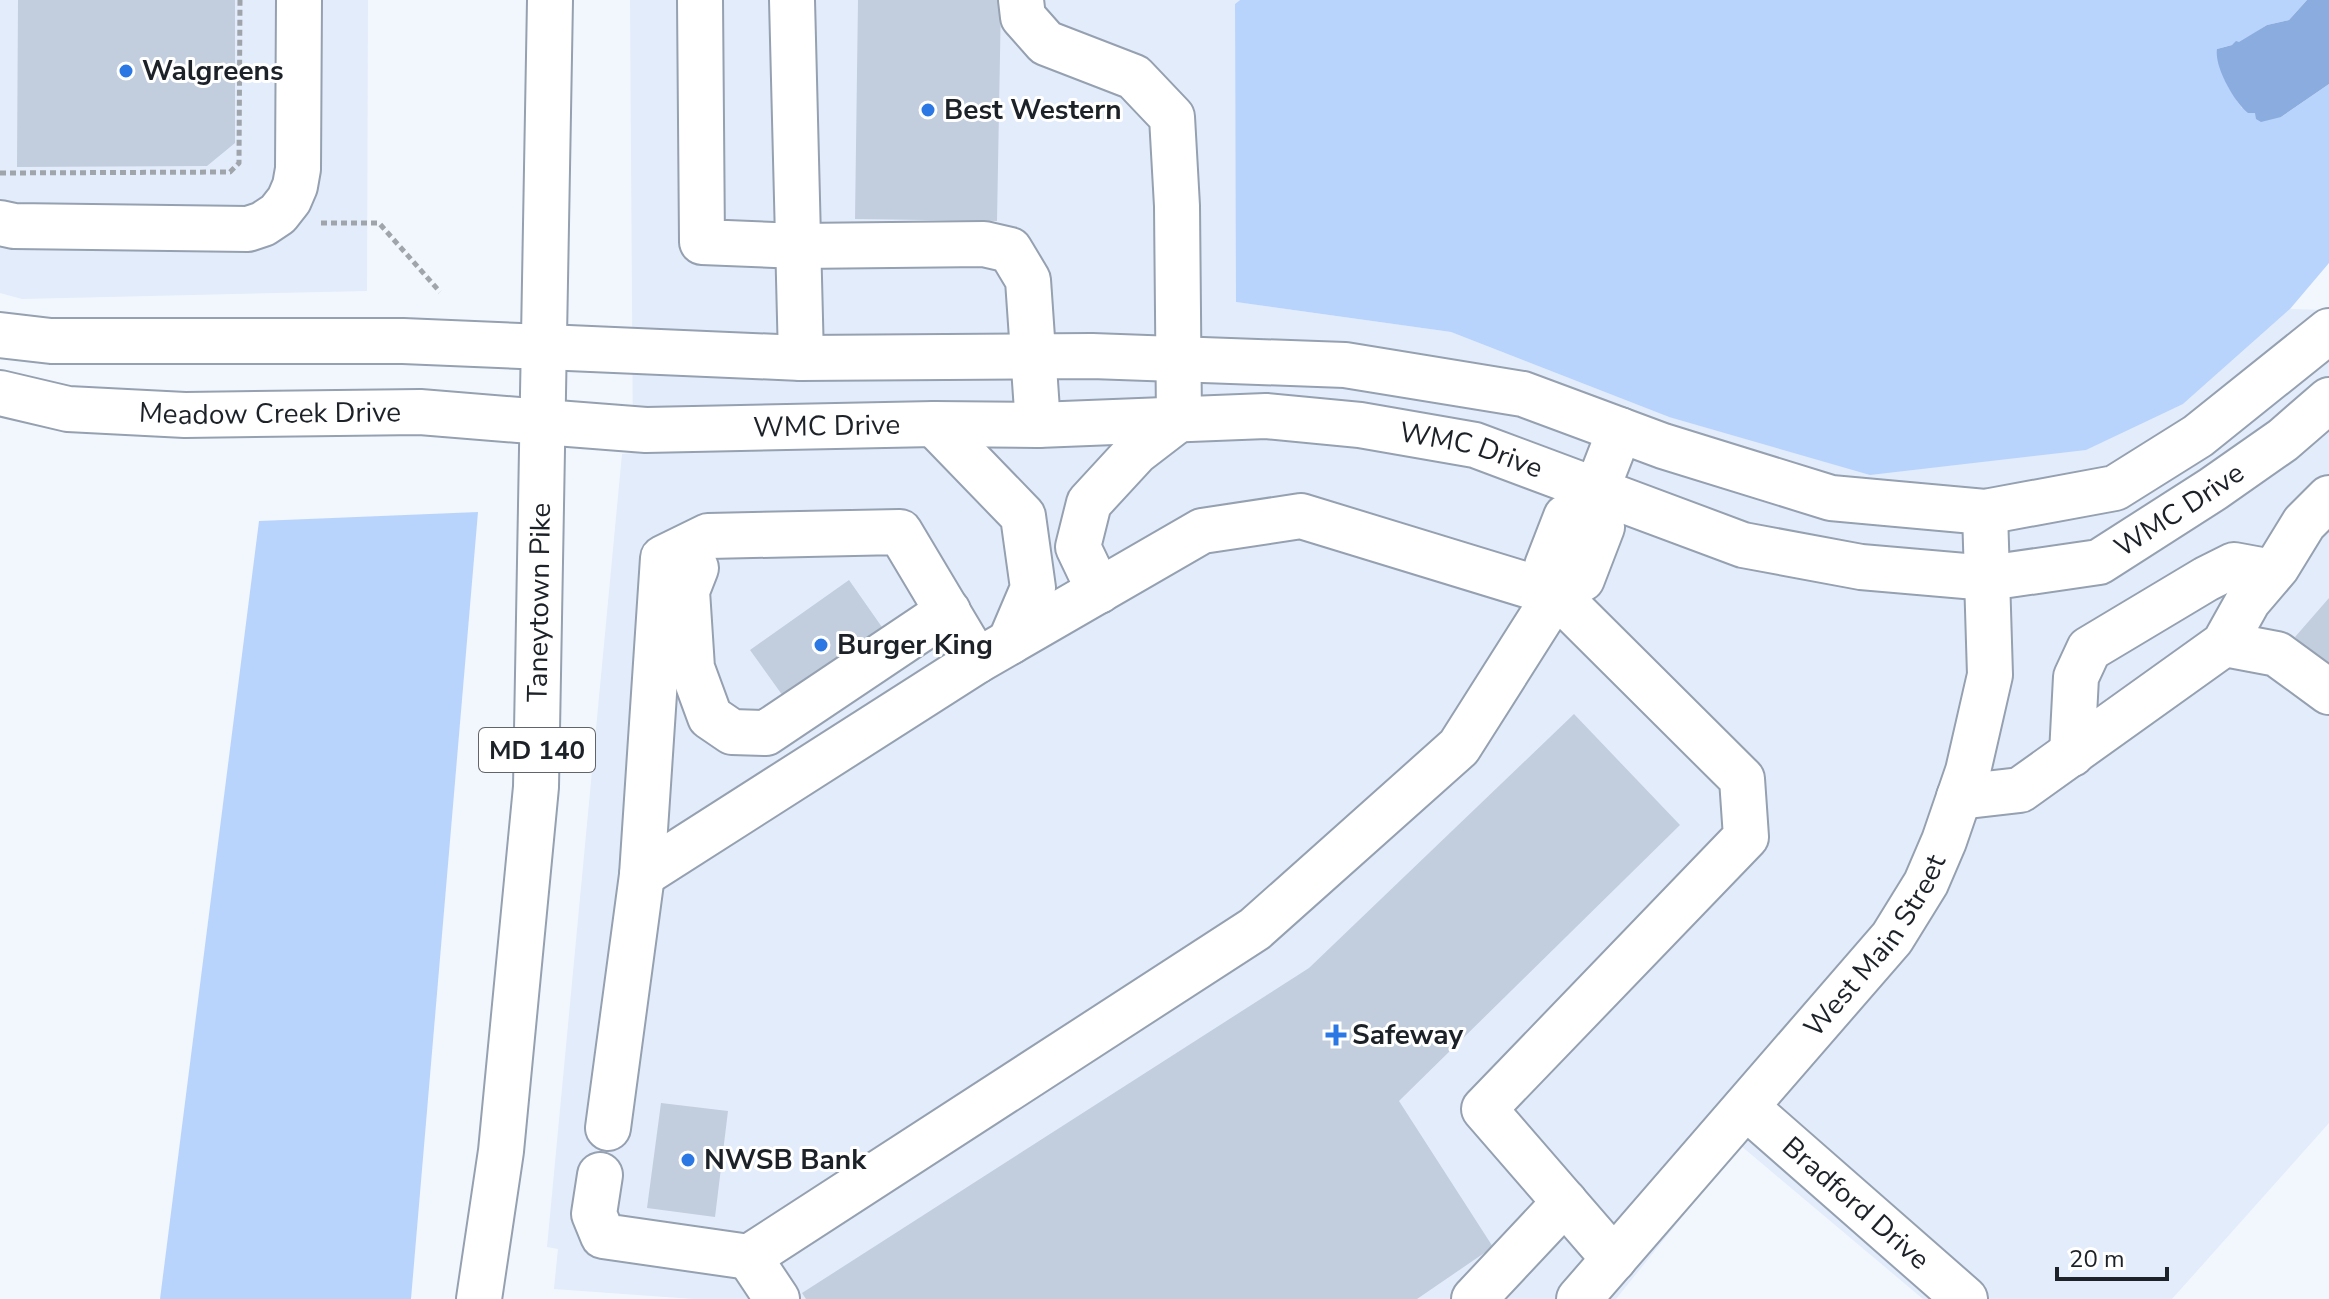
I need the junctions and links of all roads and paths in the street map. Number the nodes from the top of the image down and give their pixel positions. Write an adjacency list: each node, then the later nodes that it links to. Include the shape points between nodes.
1 (240, 0): 7 (path, via 241,165 230,172)
2 (299, 0): 9 (main road, via 298,169 289,200 278,214 248,229)
3 (550, 0): 14 (main road, Taneytown Pike / MD 140)
4 (700, 0): 10 (main road, via 702,242)
5 (792, 0): 10 (main road)
6 (1021, 0): 17 (main road, via 1023,17 1046,43 1134,77 1172,117)
7 (0, 173)
8 (319, 222): 11 (path, via 379,223)
9 (0, 223)
10 (799, 246): 15 (main road, via 984,244 1010,250 1028,280); 16 (main road)
11 (440, 292)
12 (2329, 331): 27 (main road, WMC Drive, via 2198,436 2115,488)
13 (0, 335): 14 (main road, via 51,341 403,341)
14 (545, 347): 16 (main road, WMC Drive); 21 (main road, Taneytown Pike / MD 140)
15 (1033, 356): 16 (main road, WMC Drive); 17 (main road, WMC Drive); 23 (main road)
16 (801, 358)
17 (1180, 359): 20 (main road); 24 (main road, WMC Drive, via 1345,365 1523,394)
18 (0, 393): 21 (main road, Meadow Creek Drive, via 68,409 185,415 420,412)
19 (2329, 400): 30 (main road, WMC Drive, via 2248,465 2099,562)
20 (1179, 419): 23 (main road, WMC Drive); 25 (main road, WMC Drive, via 1266,416 1360,425 1475,445); 31 (main road, via 1136,452 1089,503 1078,547)
21 (543, 422): 22 (main road, WMC Drive, via 646,430); 46 (main road, Taneytown Pike / MD 140, via 536,787 501,1151)
22 (934, 424): 23 (main road, WMC Drive); 35 (main road, via 1023,516 1033,588)
23 (1038, 425)
24 (1620, 430): 25 (main road); 27 (main road, WMC Drive, via 1831,498)
25 (1593, 498): 30 (main road, WMC Drive, via 1743,545 1861,567); 32 (main road, via 1602,527 1582,579)
26 (2329, 498): 29 (main road, via 2304,523)
27 (1985, 512): 30 (main road, West Main Street)
28 (708, 536): 33 (main road, via 900,532); 33 (main road, via 687,591 692,668 710,717 732,732 766,733); 39 (main road, via 663,558)
29 (2272, 572): 34 (main road); 37 (main road, via 2234,565 2089,649 2076,677)
30 (1988, 578): 38 (main road, West Main Street, via 1990,675)
31 (1099, 591): 32 (main road, via 1202,531 1301,516); 35 (main road)
32 (1556, 594): 43 (main road, via 1742,779 1746,837 1484,1109); 44 (main road, via 1459,747 1255,929)
33 (948, 611): 35 (main road)
34 (2224, 644): 36 (main road, via 2277,654); 37 (main road)
35 (994, 652): 39 (main road)
36 (2329, 692)
37 (2072, 754): 38 (main road, via 2020,790)
38 (1959, 797): 40 (main road, West Main Street, via 1926,883 1892,938)
39 (642, 875): 41 (main road)
40 (1746, 1107): 45 (main road, West Main Street); 50 (main road, Bradford Drive)
41 (608, 1128)
42 (600, 1175): 44 (main road, via 594,1214 603,1236)
43 (1565, 1202): 45 (main road); 48 (main road)
44 (749, 1257): 47 (main road)
45 (1614, 1259): 49 (main road, West Main Street)
46 (479, 1299)
47 (777, 1299)
48 (1474, 1299)
49 (1579, 1299)
50 (1965, 1299)

